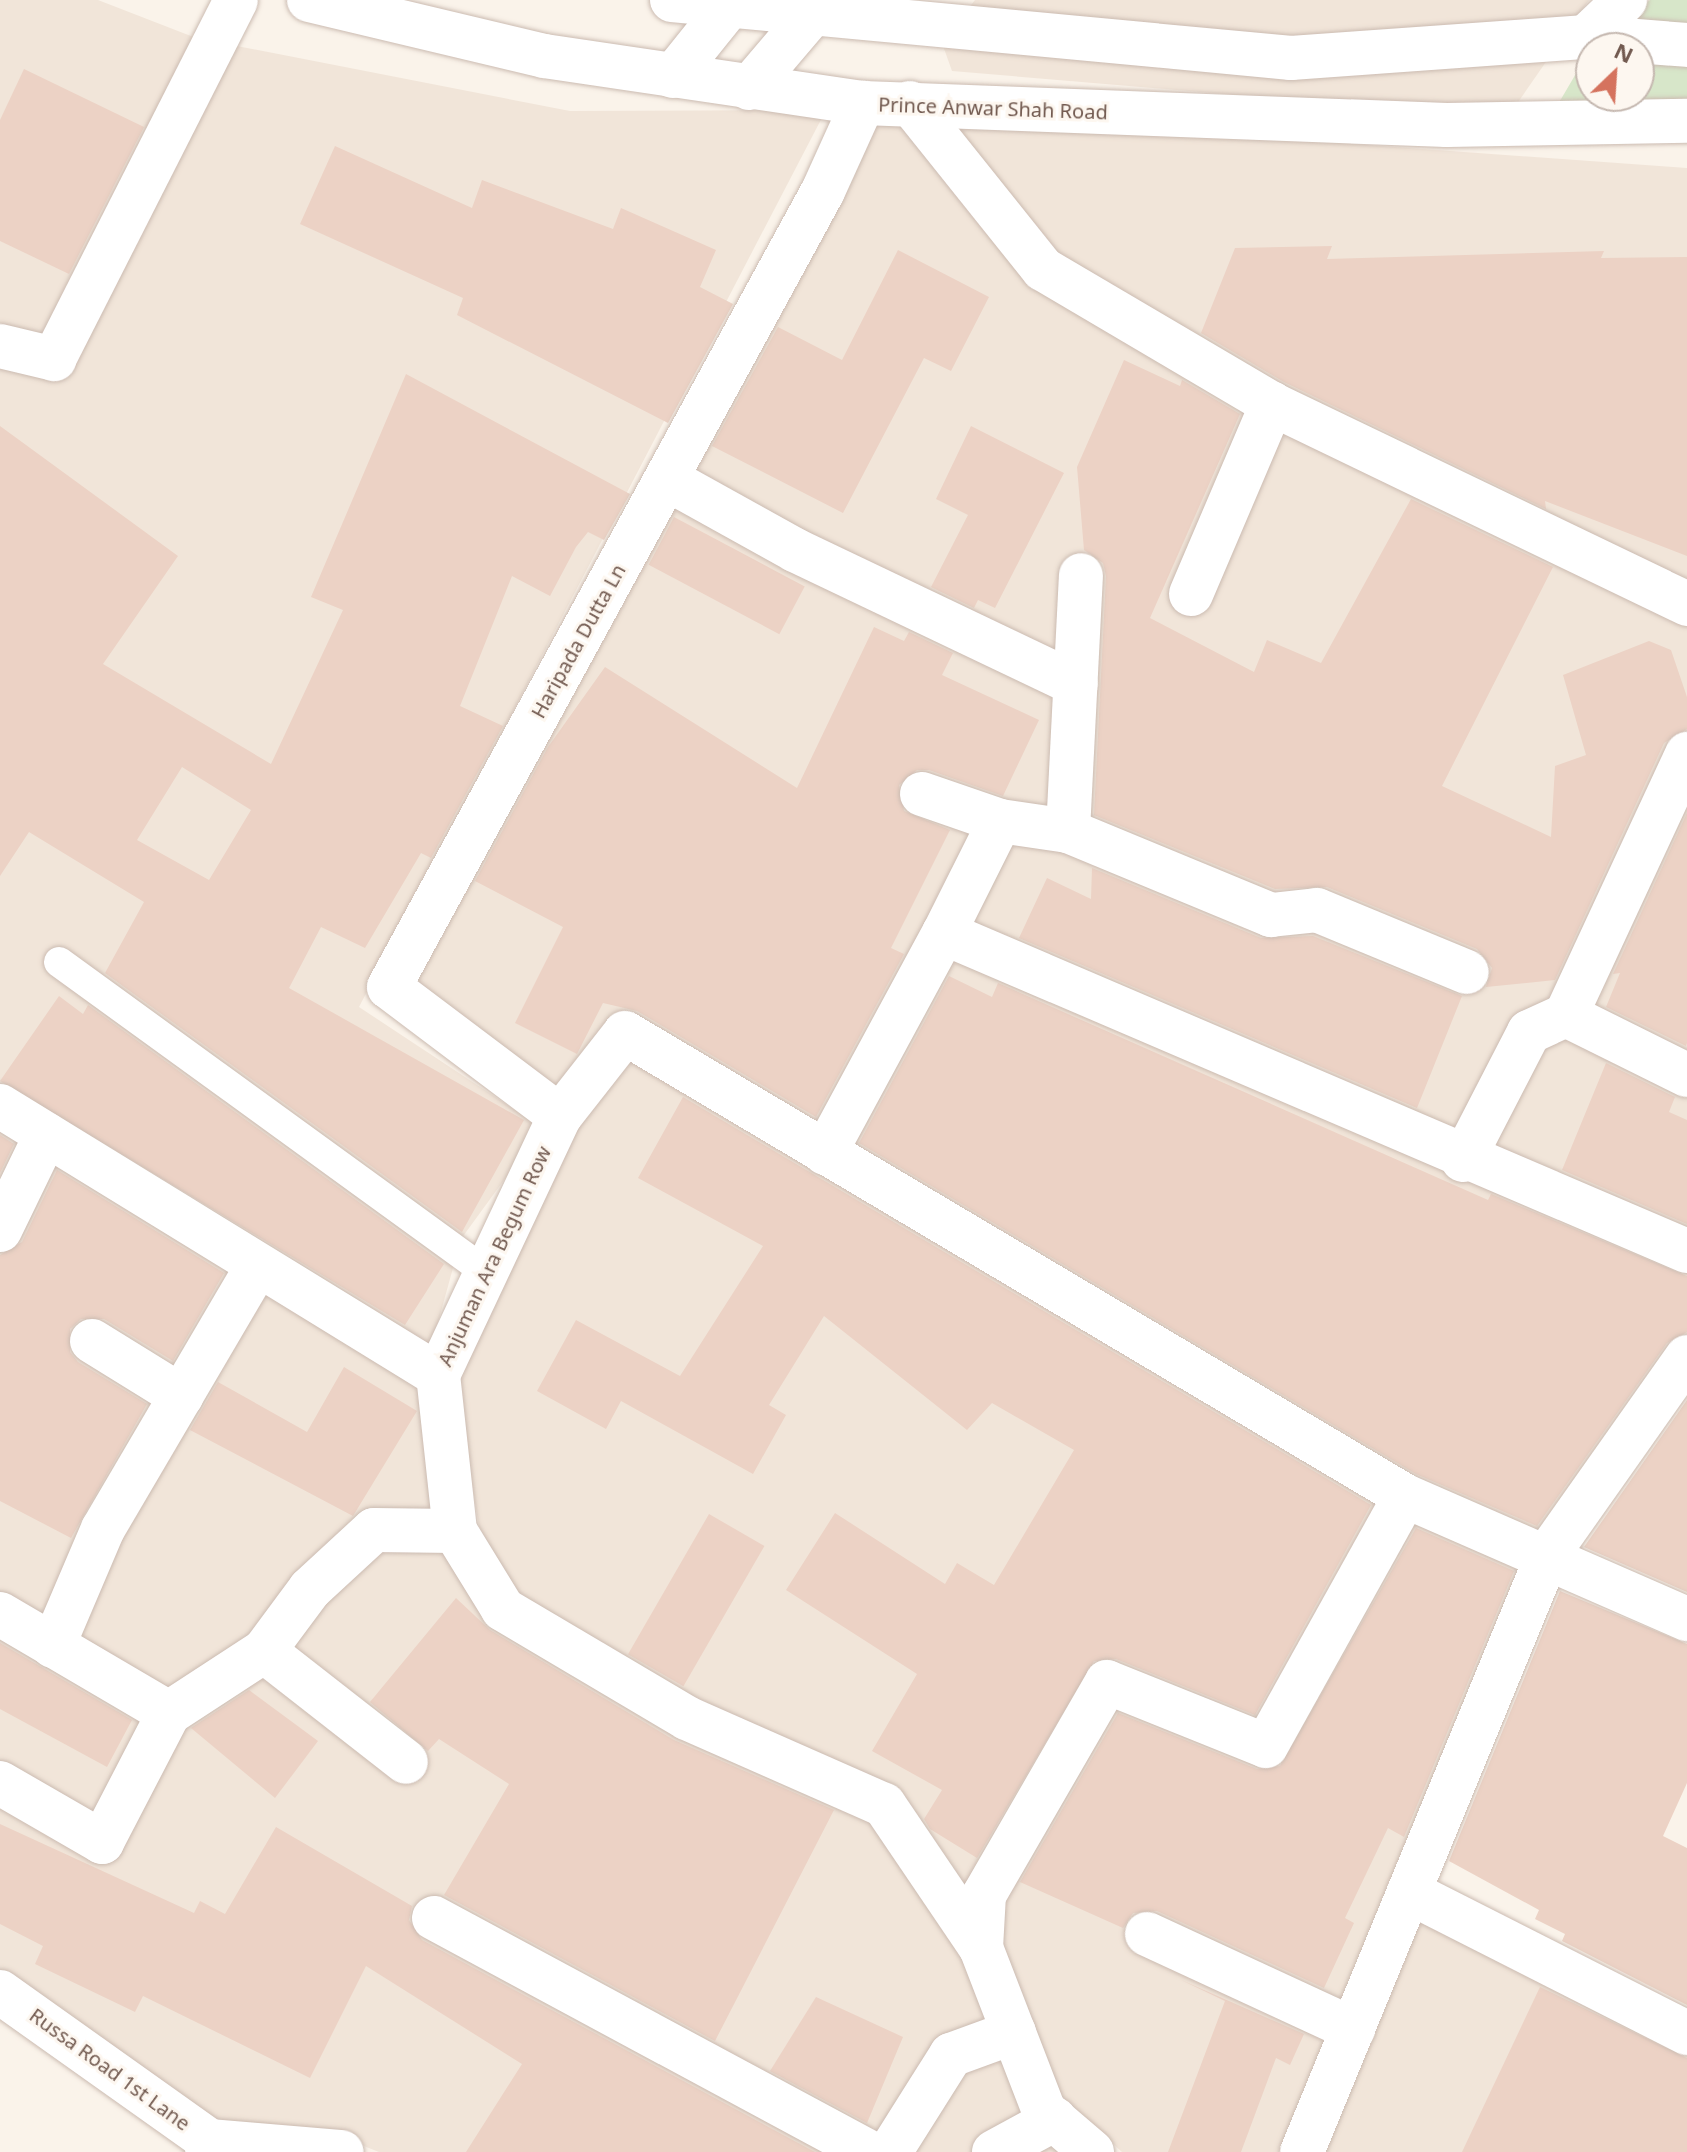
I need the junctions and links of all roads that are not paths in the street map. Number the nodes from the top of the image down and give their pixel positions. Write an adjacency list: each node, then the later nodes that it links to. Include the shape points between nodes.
1 (236, 0): 16 (street, via 54,359)
2 (309, 0): 11 (street, Prince Anwar Shah Road, via 544,56)
3 (672, 0): 5 (street)
4 (1625, 0): 7 (street)
5 (730, 4): 6 (street); 11 (street)
6 (817, 8): 8 (street, via 1291,58); 12 (street)
7 (1591, 32)
8 (1575, 38)
9 (1655, 42): 10 (street)
10 (1687, 45)
11 (673, 76): 12 (street, Prince Anwar Shah Road)
12 (749, 88): 13 (street, Prince Anwar Shah Road)
13 (863, 103): 14 (street, Prince Anwar Shah Road); 18 (street, Haripada Dutta Ln)
14 (910, 103): 15 (street, Prince Anwar Shah Road, via 1447,125); 17 (street, via 1043,269)
15 (1687, 121)
16 (0, 346)
17 (1272, 404): 20 (street); 21 (street)
18 (667, 479): 22 (street, via 795,550); 33 (street, Haripada Dutta Ln, via 389,987)
19 (1081, 575): 22 (street)
20 (1191, 594)
21 (1687, 604)
22 (1076, 684): 26 (street)
23 (1687, 754): 30 (street)
24 (922, 794): 25 (street)
25 (1000, 821): 26 (street); 27 (street)
26 (1068, 831): 29 (street, via 1271,915 1317,910)
27 (944, 933): 35 (street); 36 (street)
28 (59, 962): 40 (lane)
29 (1467, 972)
30 (1566, 1015): 31 (street); 36 (street, via 1529,1032)
31 (1687, 1075)
32 (0, 1106): 34 (street)
33 (560, 1116): 35 (street, Anjuman Ara Begum Row, via 625,1033); 40 (street, Anjuman Ara Begum Row)
34 (46, 1135): 37 (street); 39 (street)
35 (825, 1153): 45 (street)
36 (1463, 1160): 38 (street)
37 (0, 1230)
38 (1687, 1251)
39 (257, 1267): 43 (street); 44 (street)
40 (486, 1272): 43 (street, Anjuman Ara Begum Row)
41 (92, 1341): 44 (street)
42 (1687, 1357): 47 (street)
43 (438, 1375): 46 (street, Anjuman Ara Begum Row)
44 (181, 1396): 50 (street, via 103,1529)
45 (1405, 1496): 47 (street); 58 (street, via 1266,1746 1107,1682 984,1895)
46 (455, 1531): 51 (street, via 374,1530 310,1589); 58 (street, Anjuman Ara Begum Row, via 503,1609 687,1718 884,1805)
47 (1548, 1554): 49 (street); 55 (street)
48 (0, 1614): 50 (street)
49 (1687, 1619)
50 (53, 1646): 52 (street)
51 (264, 1651): 52 (street); 53 (street)
52 (169, 1713): 54 (street, via 102,1842)
53 (406, 1762)
54 (0, 1783)
55 (1409, 1892): 60 (street); 62 (street)
56 (434, 1918): 66 (street)
57 (1147, 1934): 60 (street)
58 (981, 1948): 61 (street, Anjuman Ara Begum Row)
59 (0, 1992): 64 (street, Russa Road 1st Lane)
60 (1353, 2029): 69 (street)
61 (1014, 2032): 63 (street, Anjuman Ara Begum Row, via 1044,2111); 67 (street, via 951,2055)
62 (1687, 2033)
63 (1077, 2142): 68 (street)
64 (208, 2146): 65 (street)
65 (342, 2152)
66 (868, 2152)
67 (890, 2152)
68 (994, 2152)
69 (1302, 2152)

